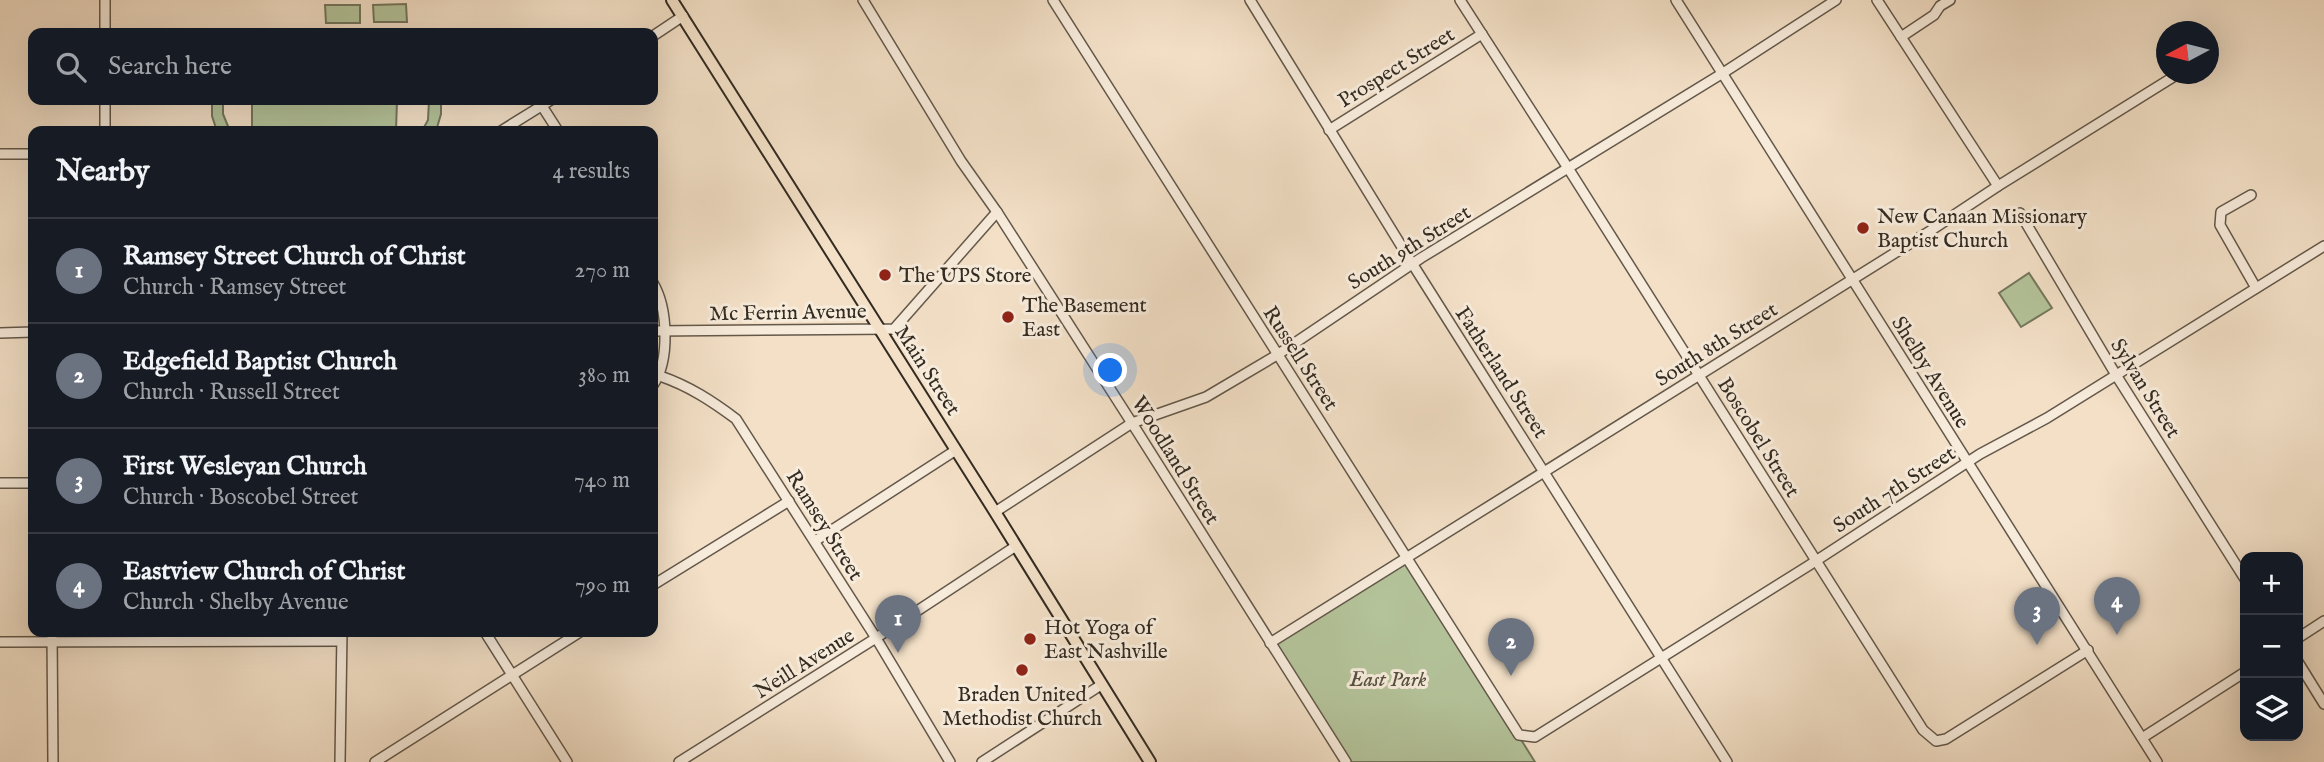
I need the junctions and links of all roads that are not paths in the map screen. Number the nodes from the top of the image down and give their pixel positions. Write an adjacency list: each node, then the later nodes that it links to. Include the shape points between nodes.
1 (105, 0): 13 (street)
2 (672, 0): 12 (main road, Main Street)
3 (863, 0): 30 (street, Woodland Street)
4 (1054, 0): 42 (street, Russell Street)
5 (1250, 0): 24 (street, Fatherland Street)
6 (1460, 0): 15 (street, Boscobel Street)
7 (1675, 0): 17 (street, Shelby Avenue)
8 (1836, 0): 17 (street, South 9th Street)
9 (1877, 0): 16 (street)
10 (1950, 0): 11 (street)
11 (1936, 3): 16 (street, via 1934,15)
12 (683, 16): 14 (street); 37 (main road, Main Street)
13 (105, 28)
14 (658, 33)
15 (1482, 34): 24 (street, Prospect Street); 27 (street, Boscobel Street)
16 (1901, 37): 28 (street)
17 (1723, 73): 27 (street, South 9th Street); 34 (street, Shelby Avenue)
18 (2162, 84): 28 (street, South 8th Street)
19 (105, 105): 21 (street)
20 (542, 106): 22 (street); 23 (street)
21 (105, 126)
22 (509, 126)
23 (555, 126)
24 (1329, 130): 33 (street, Fatherland Street)
25 (0, 154): 26 (street)
26 (28, 154)
27 (1568, 168): 33 (street, South 9th Street); 43 (street, Boscobel Street)
28 (1997, 186): 34 (street, South 8th Street)
29 (2250, 195): 35 (street, via 2221,212 2219,218)
30 (996, 212): 37 (street, Mc Ferrin Avenue, via 894,329); 47 (street, Woodland Street)
31 (2020, 213): 44 (street, Sylvan Street)
32 (2324, 246): 35 (street, South 7th Street)
33 (1413, 265): 42 (street, South 9th Street); 50 (street, Fatherland Street)
34 (1853, 279): 43 (street, South 8th Street); 49 (street, Shelby Avenue)
35 (2256, 288): 44 (street, South 7th Street)
36 (658, 291): 39 (street)
37 (878, 329): 39 (street, Mc Ferrin Avenue); 48 (main road, Main Street)
38 (658, 331): 39 (street, Mc Ferrin Avenue)
39 (664, 331): 45 (street)
40 (28, 332): 41 (street)
41 (0, 333)
42 (1276, 355): 47 (street, South 9th Street, via 1206,397); 57 (street, Russell Street)
43 (1699, 375): 50 (street, South 8th Street); 58 (street, Boscobel Street)
44 (2116, 375): 49 (street, South 7th Street); 59 (street, Sylvan Street)
45 (660, 376): 46 (street); 53 (street, Ramsey Street, via 707,397 736,419)
46 (658, 379)
47 (1132, 423): 54 (street, South 9th Street); 69 (street, Woodland Street)
48 (956, 450): 54 (main road, Main Street); 55 (street)
49 (1968, 463): 58 (street, South 7th Street); 70 (street, Shelby Avenue)
50 (1545, 471): 57 (street, South 8th Street); 71 (street, Fatherland Street)
51 (28, 482): 52 (street)
52 (0, 483)
53 (789, 500): 55 (street, Ramsey Street); 60 (street)
54 (995, 512): 56 (main road, Main Street)
55 (815, 541): 67 (street, Ramsey Street)
56 (1016, 547): 67 (street, Neill Avenue); 75 (main road, Main Street)
57 (1408, 558): 69 (street, South 8th Street); 77 (street, Russell Street)
58 (1817, 560): 70 (street, Boscobel Street, via 1923,730 1936,741 1947,739); 71 (street, South 7th Street)
59 (2240, 571)
60 (658, 582)
61 (2324, 621): 62 (street)
62 (2303, 635)
63 (52, 637): 68 (street); 79 (street)
64 (341, 637): 80 (street)
65 (488, 637): 74 (street)
66 (572, 637): 74 (street)
67 (876, 638): 83 (street, Neill Avenue); 84 (street, Ramsey Street)
68 (0, 642)
69 (1270, 643): 87 (street, Woodland Street)
70 (2088, 650): 78 (street, Shelby Avenue)
71 (1662, 658): 77 (street, South 7th Street, via 1535,737); 88 (street, Fatherland Street)
72 (2303, 670): 76 (street)
73 (2240, 675): 78 (street)
74 (512, 676): 81 (street); 82 (street)
75 (1101, 685): 85 (street); 86 (main road, Main Street)
76 (2324, 704)
77 (1519, 735)
78 (2142, 738): 89 (street, Shelby Avenue)
79 (53, 762)
80 (340, 762)
81 (375, 762)
82 (567, 762)
83 (679, 762)
84 (950, 762)
85 (982, 762)
86 (1150, 762)
87 (1346, 762)
88 (1727, 762)
89 (2157, 762)

